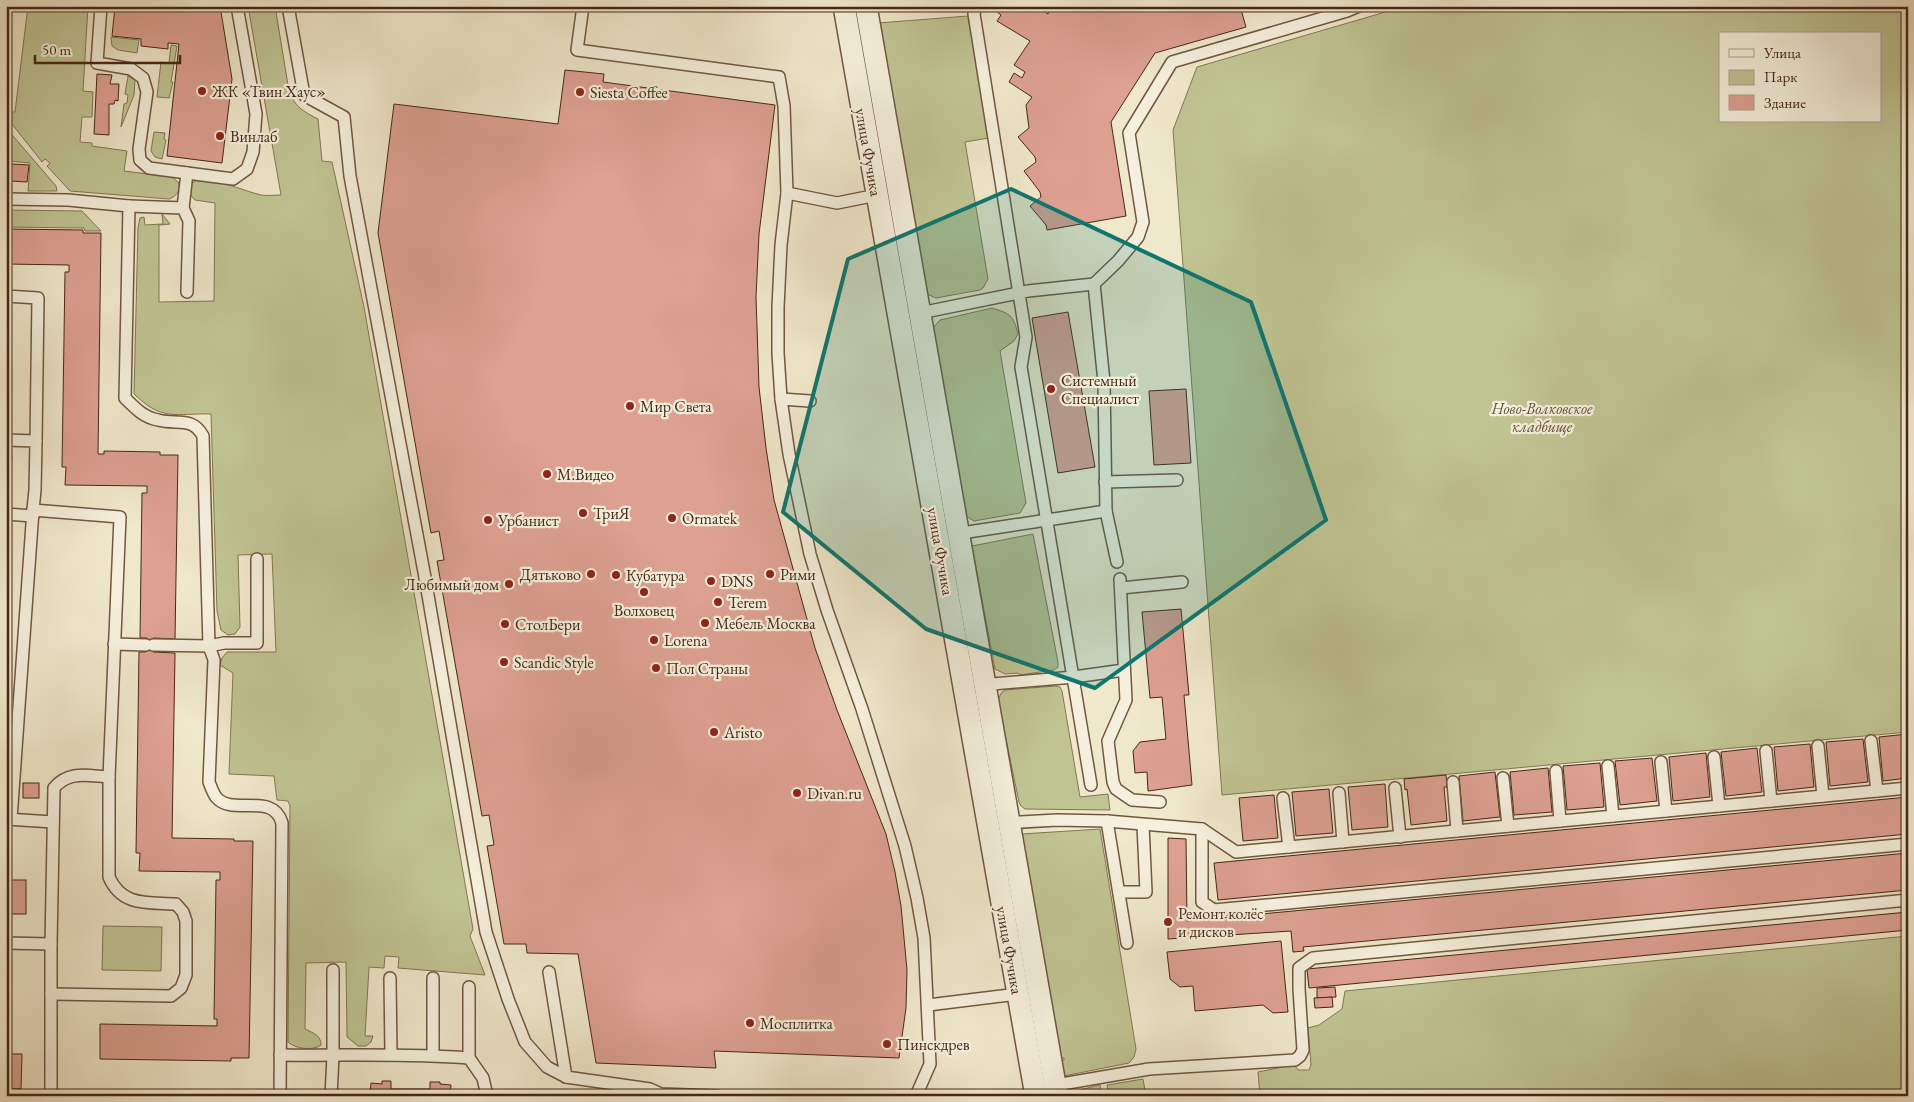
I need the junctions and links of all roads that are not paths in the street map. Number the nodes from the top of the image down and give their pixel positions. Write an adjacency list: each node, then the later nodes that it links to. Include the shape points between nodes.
1 (101, 6): 9 (lane, via 97,63 131,69 143,78 147,92 140,160 149,168)
2 (237, 6): 9 (lane, via 256,114 253,152 247,169 233,179)
3 (288, 6): 94 (lane, via 304,95 344,117 350,176 424,572 486,932 525,1042 547,1067)
4 (583, 6): 10 (lane, via 577,50 779,77 784,106)
5 (844, 6): 11 (street, улица Фучика)
6 (866, 6): 19 (street, улица Фучика)
7 (976, 6): 17 (lane, via 974,14)
8 (1359, 6): 15 (lane, via 1172,62 1130,134 1143,222 1138,237)
9 (187, 173): 14 (lane)
10 (787, 193): 11 (lane, via 837,203); 21 (lane, via 778,307)
11 (877, 195): 20 (street, улица Фучика)
12 (6, 199): 13 (lane, via 68,200)
13 (129, 206): 14 (lane); 36 (lane, via 125,398 140,413 158,420 192,423 203,436)
14 (183, 208): 16 (lane, via 189,221)
15 (1094, 284): 17 (lane); 26 (lane, via 1104,382)
16 (187, 292)
17 (1018, 294): 19 (lane); 30 (lane, via 1026,337 1021,367)
18 (6, 296): 24 (lane, via 38,298)
19 (920, 312): 20 (lane); 31 (street, улица Фучика)
20 (898, 317): 31 (street, улица Фучика)
21 (781, 400): 22 (lane); 88 (lane, via 810,554 905,846 924,938)
22 (810, 401)
23 (6, 440): 24 (lane)
24 (36, 441): 28 (lane)
25 (1177, 480): 26 (lane)
26 (1105, 482): 27 (lane)
27 (1106, 511): 30 (lane); 33 (lane)
28 (33, 513): 29 (lane); 35 (lane, via 120,517); 62 (lane)
29 (6, 514)
30 (1047, 520): 31 (lane); 38 (lane)
31 (949, 535): 39 (street, улица Фучика)
32 (257, 559): 36 (lane, via 257,644)
33 (1117, 562)
34 (1182, 582): 37 (lane, via 1120,584)
35 (114, 644): 36 (lane); 47 (lane)
36 (209, 646): 90 (lane, via 214,660 209,782 216,798 225,804 272,808 282,823)
37 (1124, 670): 38 (lane); 57 (lane, via 1126,700 1108,741 1112,782 1116,789 1132,800)
38 (1074, 677): 39 (lane); 50 (lane)
39 (975, 686): 66 (street, улица Фучика); 68 (street, улица Фучика)
40 (1871, 742): 53 (lane)
41 (1818, 746): 55 (lane)
42 (1766, 751): 58 (lane)
43 (1714, 757): 59 (lane)
44 (1661, 762): 60 (lane)
45 (1608, 766): 61 (lane)
46 (1556, 771): 64 (lane)
47 (109, 777): 65 (lane, via 73,775 61,779 54,788); 86 (lane, via 109,877 122,896 131,900 176,904 183,912 186,921 186,975 181,988 171,996)
48 (1503, 778): 69 (lane)
49 (1453, 782): 71 (lane)
50 (1091, 785)
51 (1396, 788): 72 (lane)
52 (1908, 788): 53 (lane)
53 (1877, 791): 55 (lane)
54 (1338, 793): 73 (lane)
55 (1823, 796): 58 (lane)
56 (1283, 798): 75 (lane)
57 (1160, 802)
58 (1771, 802): 59 (lane)
59 (1719, 806): 60 (lane)
60 (1666, 811): 61 (lane)
61 (1613, 816): 64 (lane)
62 (9, 819): 65 (lane)
63 (1106, 821): 66 (lane); 67 (lane); 76 (lane)
64 (1560, 821): 69 (lane)
65 (53, 822): 80 (lane)
66 (1010, 822): 68 (lane); 95 (street, улица Фучика)
67 (1143, 825): 70 (lane); 76 (lane, via 1146,892)
68 (989, 826): 87 (street, улица Фучика)
69 (1508, 826): 71 (lane)
70 (1202, 829): 74 (lane, via 1202,902 1214,910); 75 (lane, via 1236,852)
71 (1457, 831): 72 (lane)
72 (1400, 836): 73 (lane)
73 (1343, 842): 75 (lane)
74 (1908, 844)
75 (1288, 847)
76 (1119, 892): 79 (lane)
77 (1908, 900): 95 (lane, via 1313,958 1299,968 1303,1050 1294,1060 1149,1069)
78 (6, 943): 80 (lane)
79 (1127, 943)
80 (51, 944): 86 (lane)
81 (333, 970): 92 (lane)
82 (548, 972): 94 (lane)
83 (390, 978): 89 (lane)
84 (433, 978): 91 (lane)
85 (469, 987): 93 (lane)
86 (51, 994): 97 (lane)
87 (1018, 994): 88 (lane); 103 (street, улица Фучика)
88 (928, 1005): 102 (lane, via 930,1064)
89 (391, 1054): 91 (lane); 92 (lane)
90 (280, 1055): 92 (lane); 98 (lane)
91 (433, 1055): 93 (lane)
92 (333, 1056): 99 (lane)
93 (469, 1058): 100 (lane, via 482,1078)
94 (566, 1077): 96 (lane, via 650,1089)
95 (1056, 1090)
96 (661, 1095): 101 (lane)
97 (51, 1096)
98 (280, 1096)
99 (331, 1096)
100 (487, 1096)
101 (718, 1096)
102 (916, 1096)
103 (1036, 1096)

